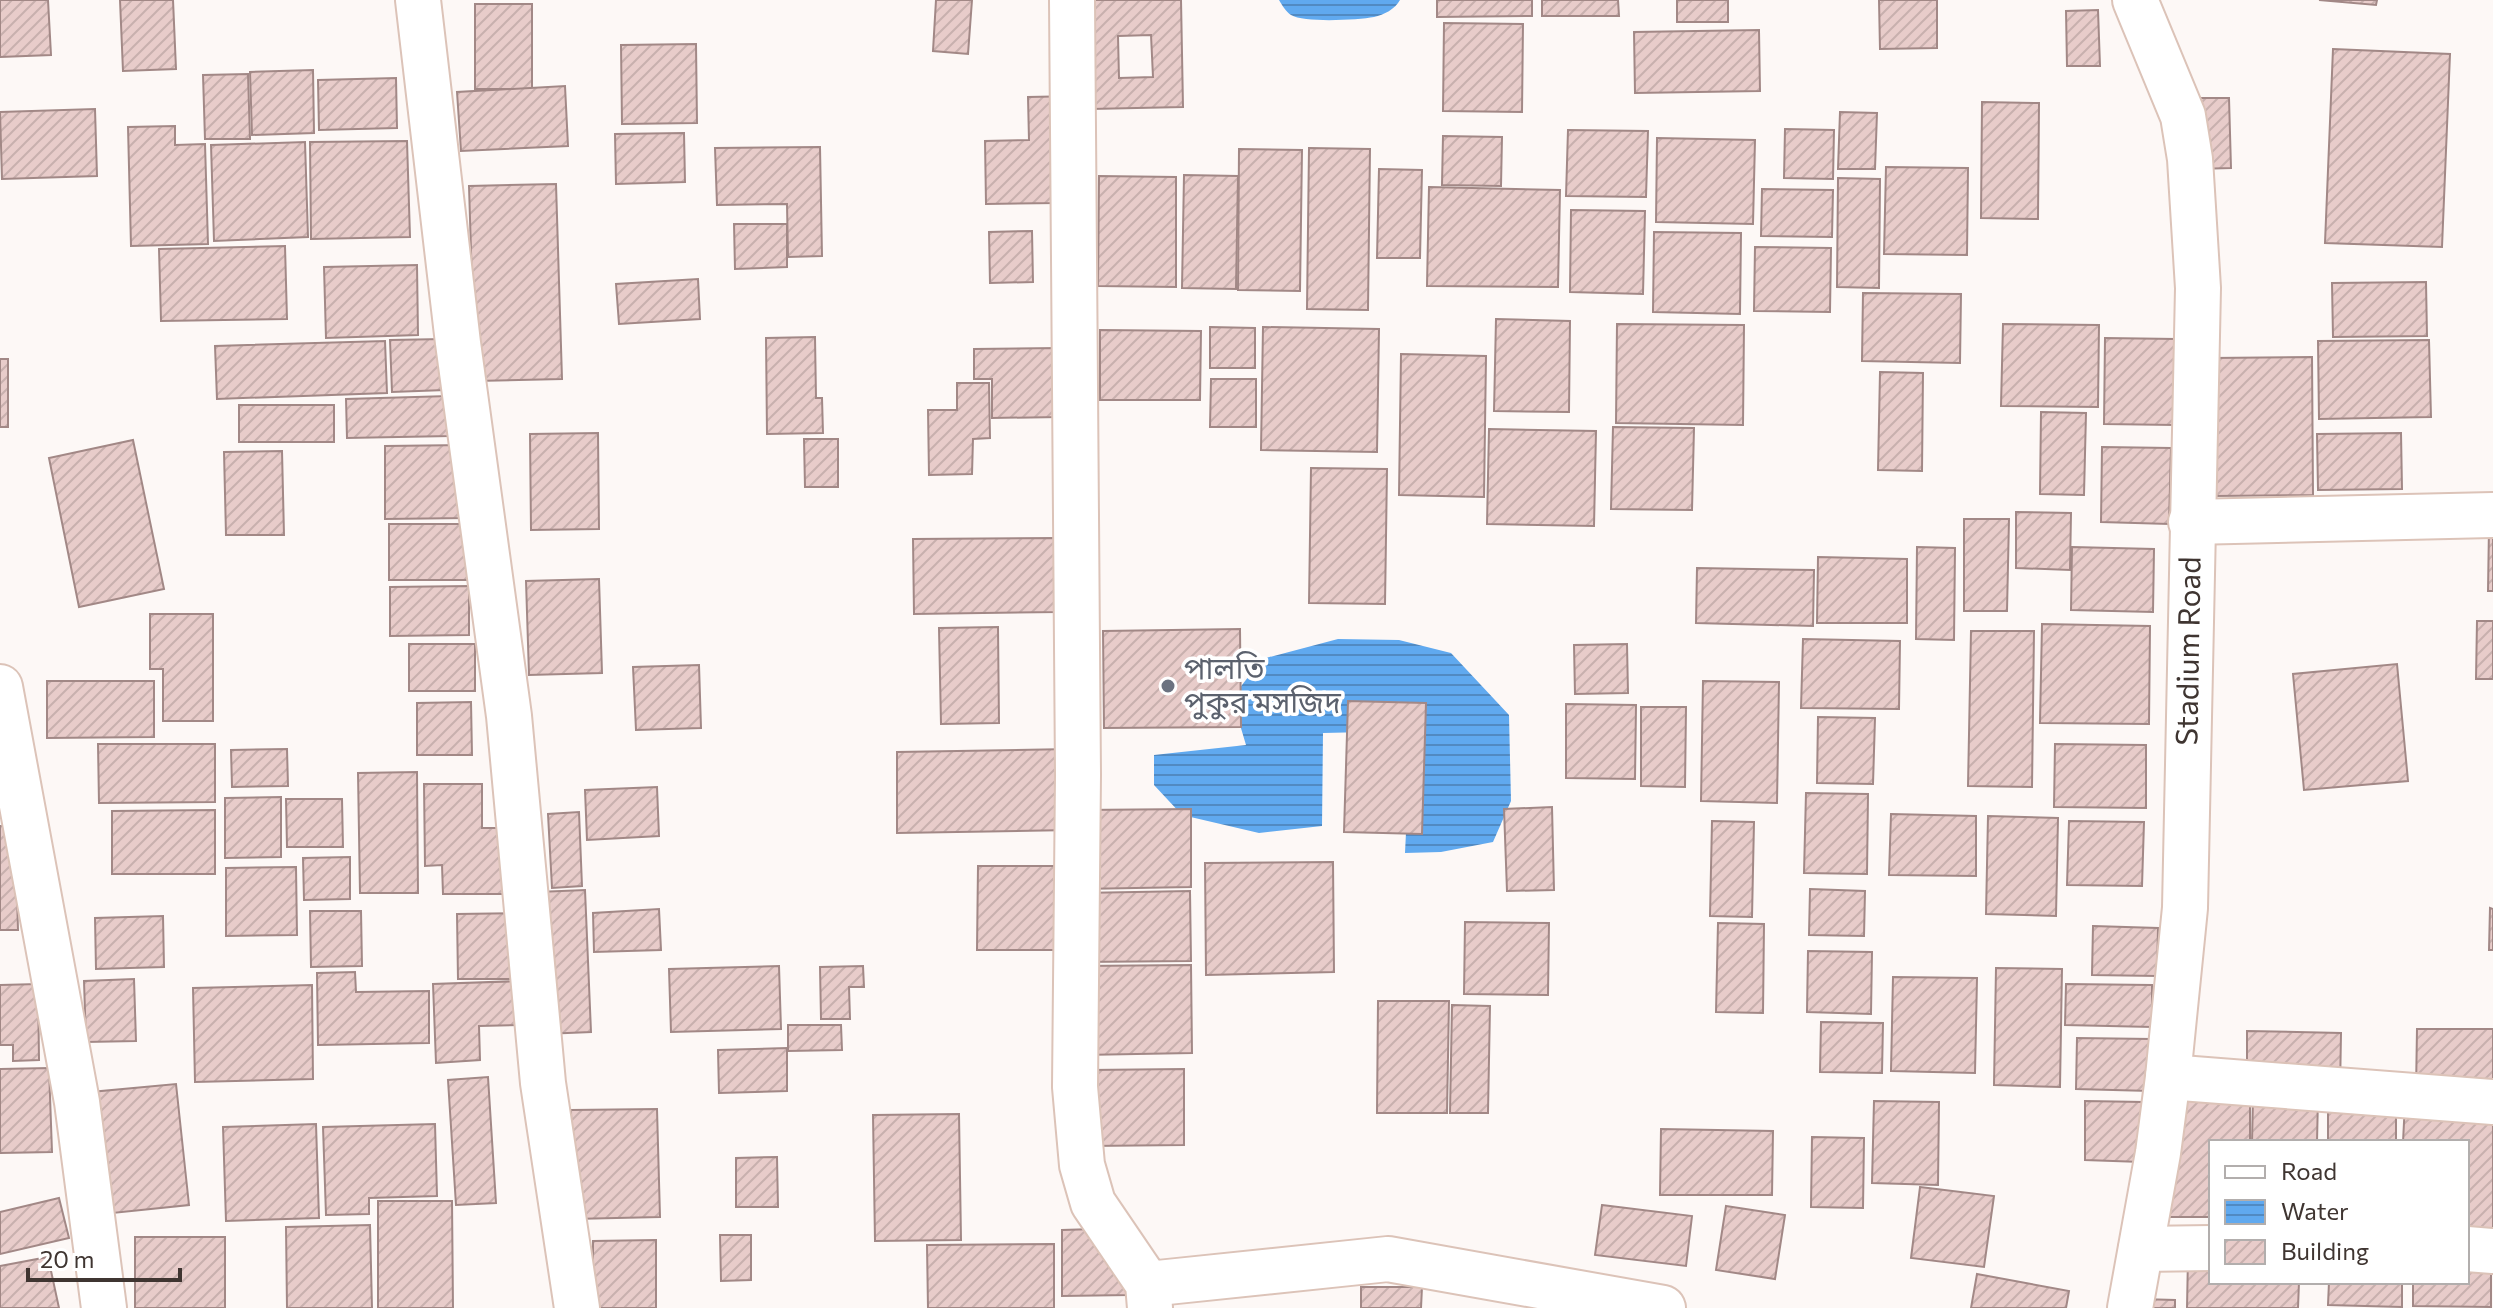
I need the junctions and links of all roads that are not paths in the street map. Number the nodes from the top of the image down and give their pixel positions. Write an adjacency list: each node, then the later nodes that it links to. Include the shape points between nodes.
1 (418, 0): 15 (street, via 509,716 543,1083)
2 (1072, 0): 13 (street, via 1075,1087 1082,1165 1093,1203)
3 (2135, 0): 5 (street, Stadium Road, via 2183,116 2190,159 2198,288)
4 (2493, 515): 5 (street)
5 (2191, 522): 7 (street, Stadium Road, via 2185,908)
6 (0, 687): 14 (street, via 77,1102)
7 (2168, 1077): 8 (street); 10 (street, Stadium Road)
8 (2493, 1102)
9 (2209, 1248): 10 (street)
10 (2141, 1249): 17 (street, Stadium Road)
11 (2469, 1249): 12 (street)
12 (2493, 1251)
13 (1149, 1296): 16 (street, via 1388,1259)
14 (104, 1308)
15 (577, 1308)
16 (1663, 1308)
17 (2130, 1308)

